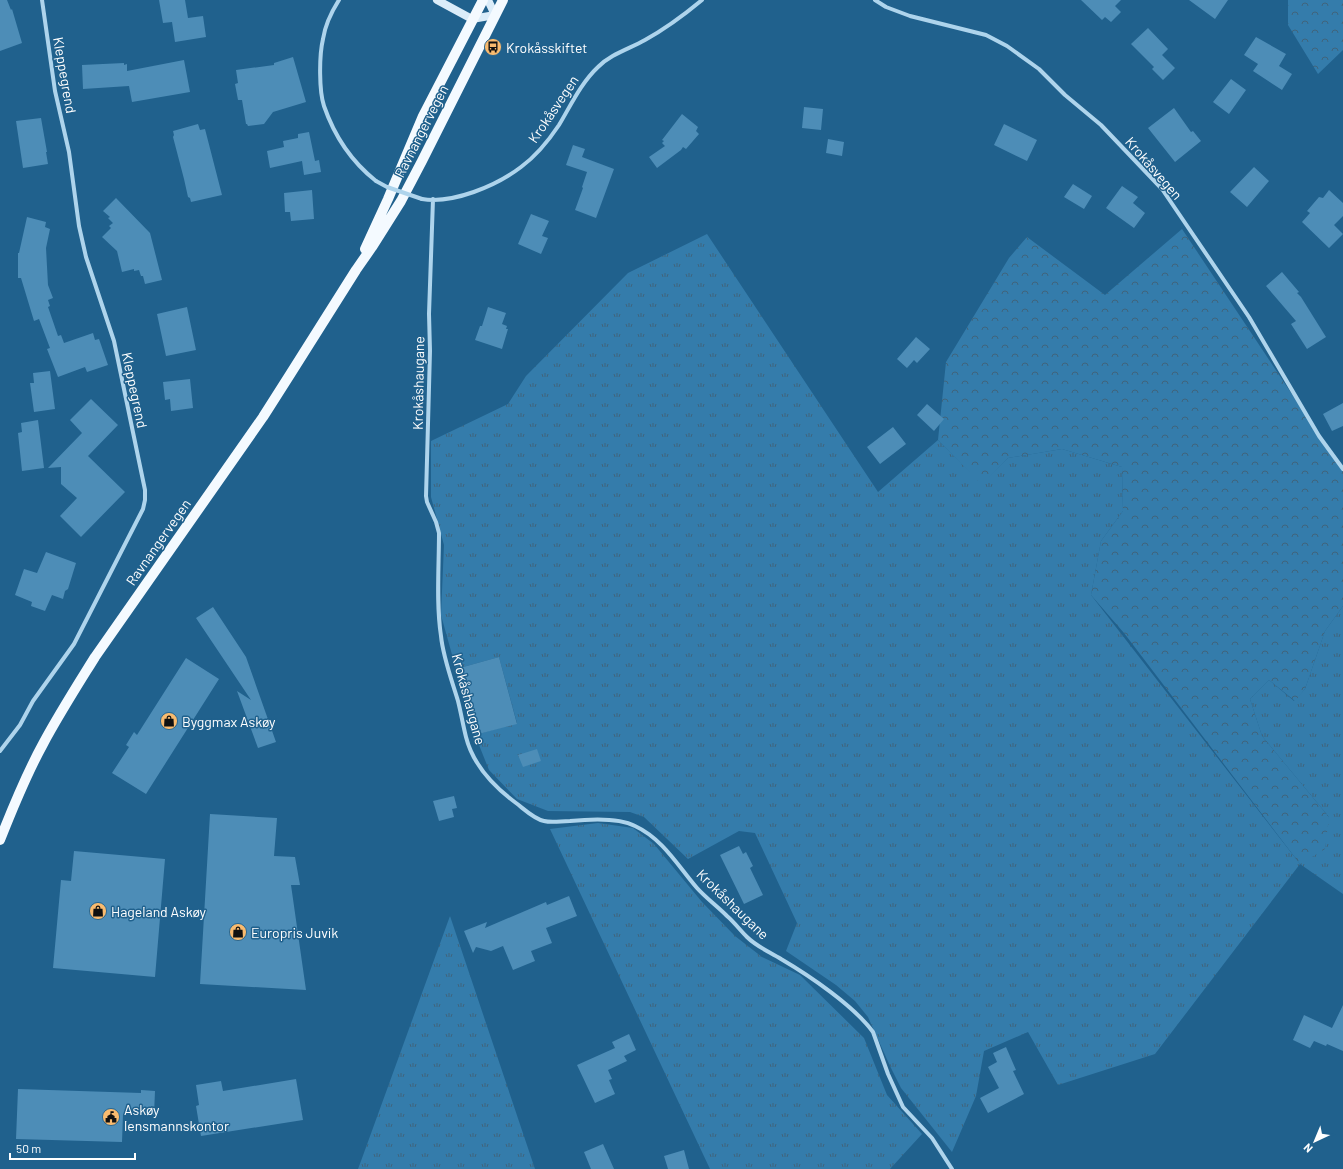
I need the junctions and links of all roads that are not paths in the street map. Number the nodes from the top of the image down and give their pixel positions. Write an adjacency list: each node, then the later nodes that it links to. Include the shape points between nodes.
1 (42, 0): 14 (street, Kleppegrend, via 55,91 69,152 79,226 88,263 114,341 145,500 143,510 74,644)
2 (339, 0): 11 (street, Krokåsvegen, bridge, via 323,39 320,90 324,106 346,150 376,181 387,187)
3 (437, 0): 10 (main road)
4 (482, 0): 10 (main road, Ravnangervegen)
5 (488, 0): 9 (main road)
6 (503, 0): 9 (main road, Ravnangervegen)
7 (702, 0): 11 (street, Krokåsvegen, via 660,31 611,56 598,67 582,86 558,126 539,151 521,168 469,194)
8 (875, 0): 13 (street, Krokåsvegen, via 910,16 986,35 1007,46 1039,69 1112,136 1162,189 1248,317 1319,436)
9 (495, 15): 10 (main road); 12 (main road, Ravnangervegen, via 401,201)
10 (472, 19): 12 (main road, Ravnangervegen, via 423,116)
11 (433, 199): 16 (street, Krokåshaugane, via 426,496 439,533 441,638 471,752 486,776 539,820 624,822 647,832 657,840 698,889 756,945 812,978 874,1032 888,1074 903,1107 932,1138)
12 (356, 270): 15 (main road, Ravnangervegen, via 262,417 78,685 42,745)
13 (1343, 469)
14 (0, 752)
15 (0, 840)
16 (952, 1169)

